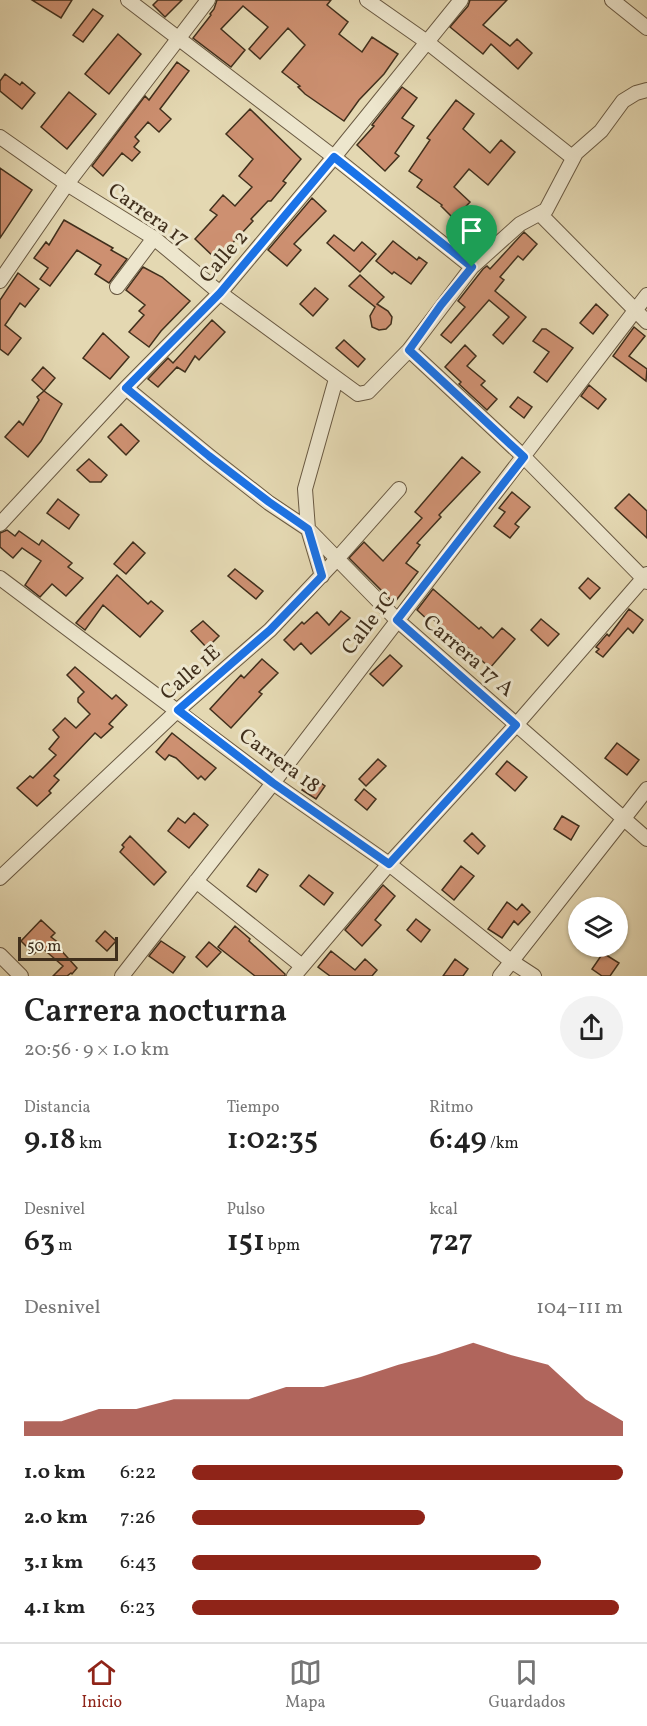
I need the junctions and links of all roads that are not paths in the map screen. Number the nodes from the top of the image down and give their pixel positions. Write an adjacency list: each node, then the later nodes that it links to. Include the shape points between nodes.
1 (128, 0): 7 (street)
2 (208, 0): 7 (street)
3 (367, 0): 8 (street)
4 (461, 0): 8 (street, Calle 2)
5 (612, 0): 6 (street)
6 (647, 28)
7 (179, 37): 11 (street); 13 (street)
8 (427, 42): 11 (street, Calle 2); 12 (street)
9 (647, 90): 12 (street, via 624,101 601,132)
10 (0, 137): 13 (street, Carrera 17)
11 (334, 157): 16 (street); 19 (street, Calle 2)
12 (572, 157): 14 (street, via 553,201)
13 (67, 184): 15 (street, Carrera 17); 17 (street)
14 (540, 214): 16 (street, via 520,224); 21 (street)
15 (154, 238): 18 (street); 19 (street, Carrera 17)
16 (472, 267): 23 (street)
17 (0, 282)
18 (117, 287)
19 (220, 293): 24 (street, Carrera 17); 25 (street, Calle 2)
20 (647, 296): 21 (street, Calle 1C)
21 (635, 311): 22 (street); 26 (street, Calle 1C)
22 (647, 322)
23 (409, 350): 24 (street, Carrera 17, via 368,392 358,394); 26 (street)
24 (336, 379): 29 (street, via 305,489)
25 (126, 388): 28 (street, Calle 2); 29 (street, Carrera 17 A, via 226,470)
26 (524, 457): 33 (street); 34 (street, Calle 1C)
27 (399, 489): 30 (street, Calle 1E)
28 (0, 524)
29 (308, 529): 30 (street, Carrera 17 A); 31 (street)
30 (336, 560): 31 (street, Calle 1E); 34 (street, Carrera 17 A)
31 (322, 576): 35 (street, Calle 1E, via 270,630)
32 (0, 578): 35 (street, Carrera 18)
33 (646, 578): 36 (street)
34 (397, 620): 36 (street, Carrera 17 A); 37 (street, Calle 1C)
35 (178, 710): 37 (street, Carrera 18); 42 (street, Calle 1E)
36 (516, 725): 39 (street, Carrera 17 A); 41 (street)
37 (273, 783): 41 (street, Carrera 18); 43 (street, Calle 1C)
38 (647, 789): 39 (street)
39 (624, 819): 40 (street, Carrera 17 A); 45 (street)
40 (647, 839)
41 (389, 864): 45 (street, Carrera 18); 46 (street)
42 (0, 878)
43 (196, 881): 46 (street); 48 (street, Calle 1C)
44 (0, 956): 47 (street)
45 (511, 961): 49 (street); 50 (street, Carrera 18)
46 (298, 971)
47 (21, 976)
48 (122, 976)
49 (500, 976)
50 (534, 976)

